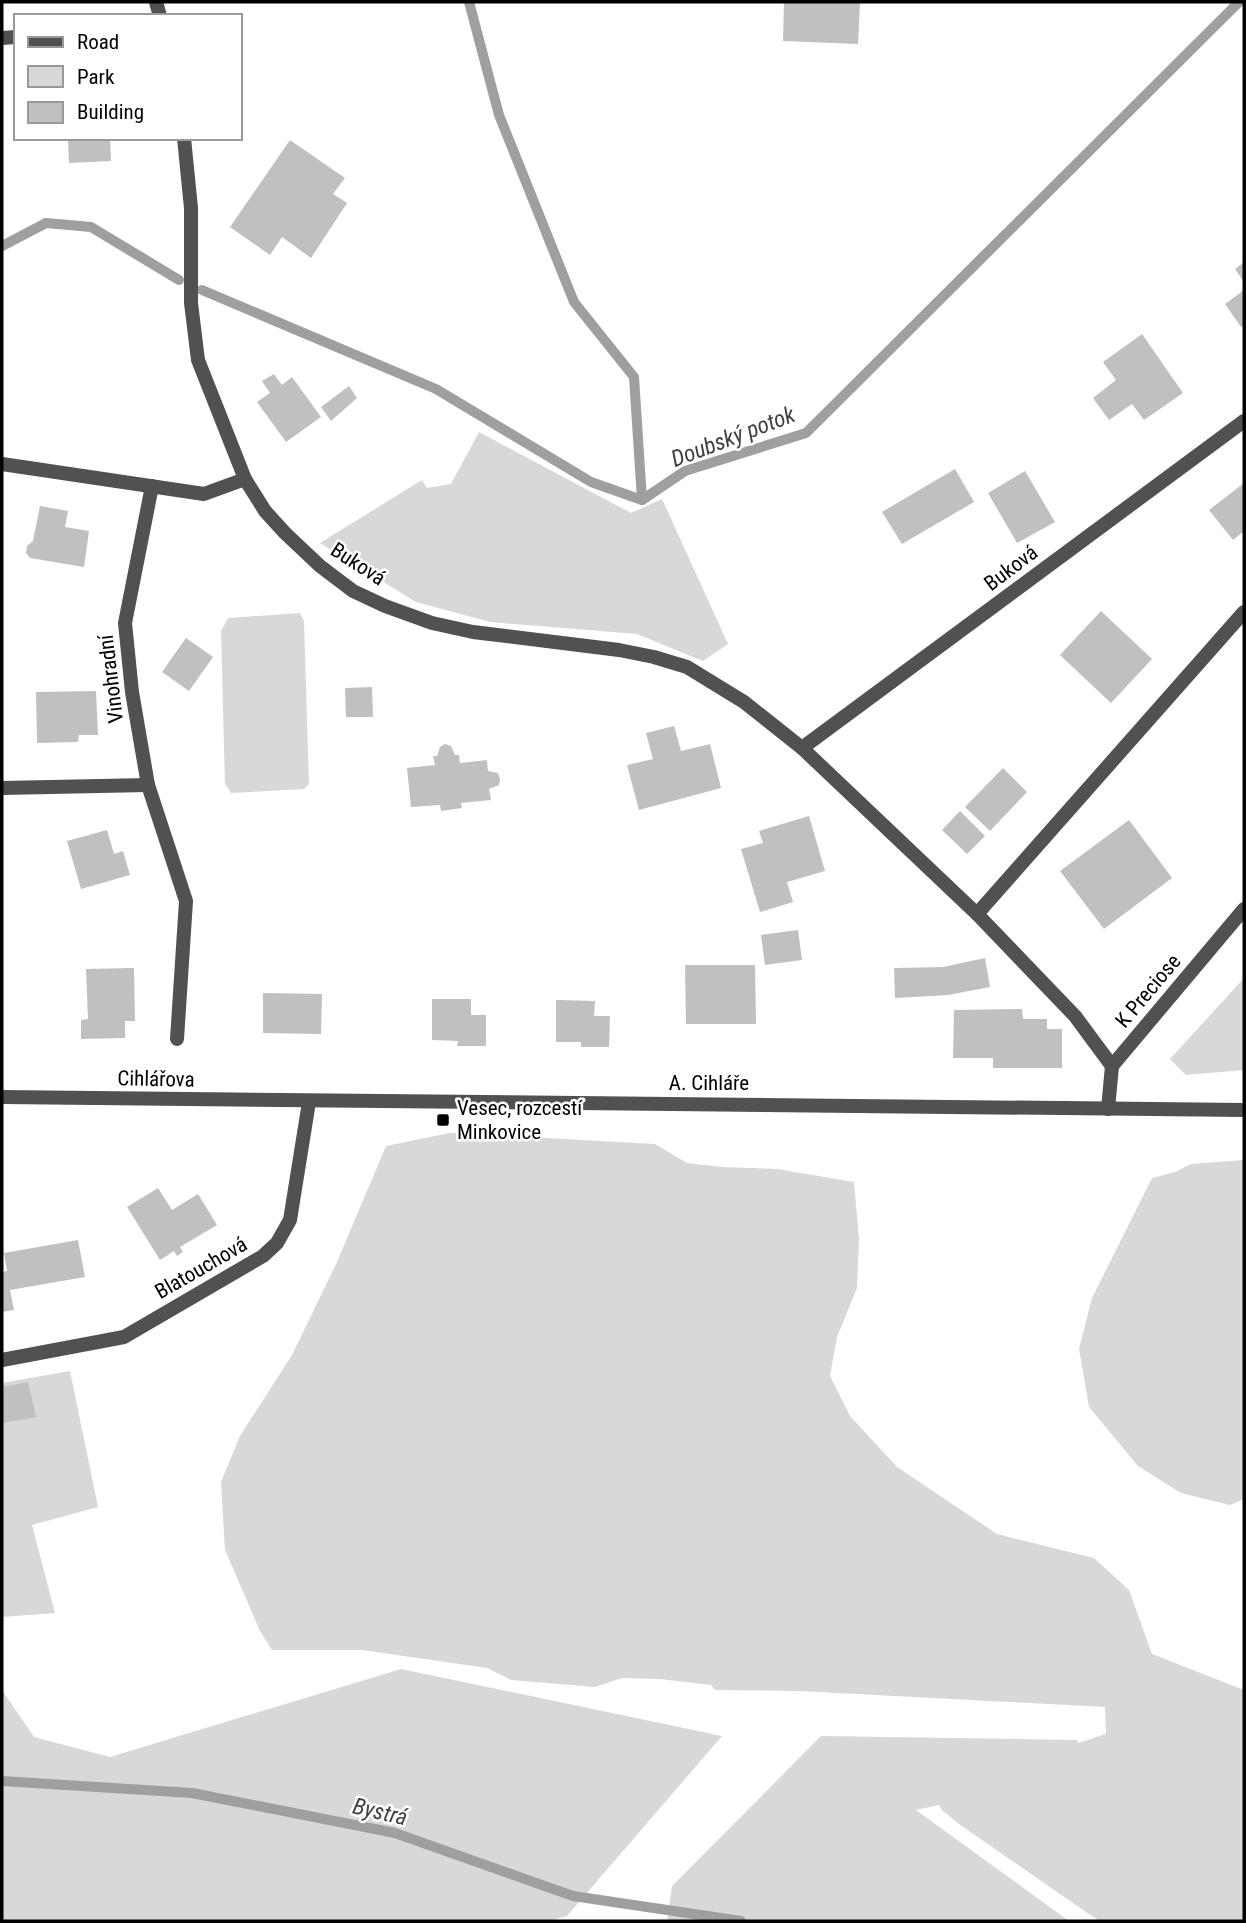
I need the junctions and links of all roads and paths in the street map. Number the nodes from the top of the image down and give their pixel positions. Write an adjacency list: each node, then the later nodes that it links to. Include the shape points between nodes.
1 (184, 140): 4 (street, Buková, via 198,360)
2 (1244, 421): 7 (street, Buková)
3 (2, 464): 5 (street)
4 (245, 479): 5 (street, via 204,494); 7 (street, Buková, via 265,511 320,566 353,591 384,606 463,630 619,650 687,667 744,702)
5 (152, 486): 8 (street, Vinohradní, via 125,623)
6 (1244, 612): 11 (street)
7 (802, 748): 11 (street, Buková)
8 (149, 785): 9 (street); 12 (street, Vinohradní, via 186,901)
9 (2, 788)
10 (1244, 909): 13 (street, K Preciose)
11 (977, 914): 13 (street, Buková, via 1075,1016)
12 (177, 1039)
13 (1112, 1066): 16 (street)
14 (2, 1097): 15 (street, Cihlářova)
15 (309, 1102): 16 (street, A. Cihláře); 18 (street, Blatouchová, via 290,1220 263,1256 124,1337)
16 (1108, 1109): 17 (street, A. Cihláře)
17 (1244, 1110)
18 (2, 1360)

